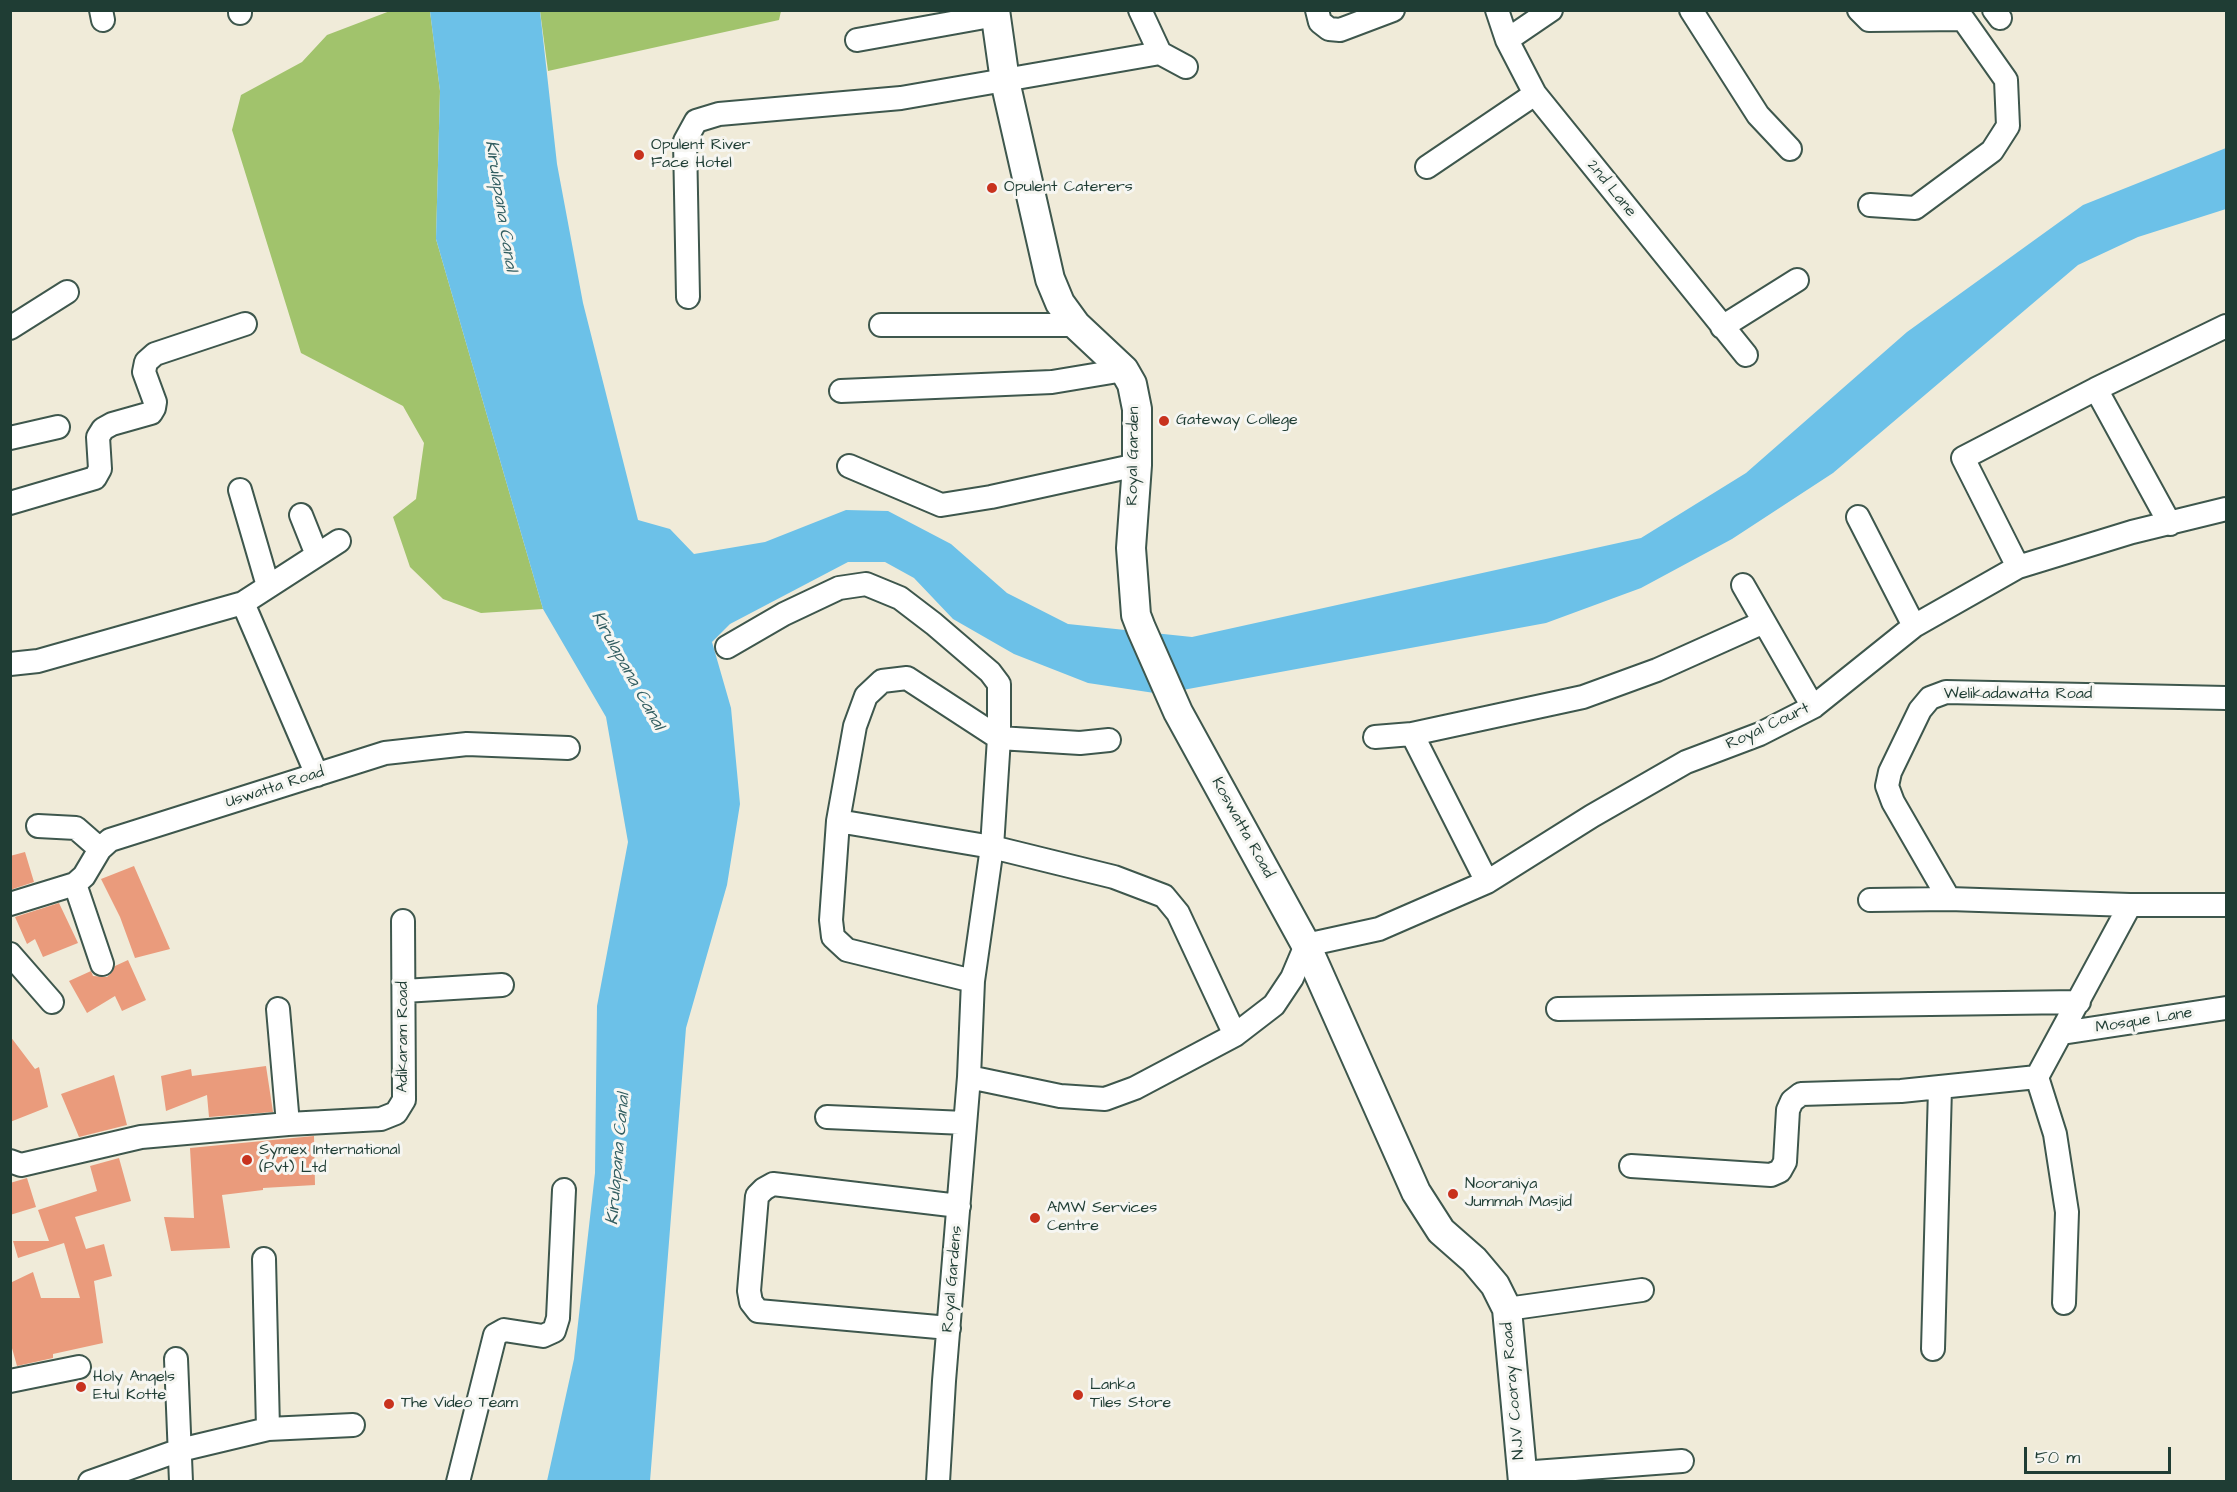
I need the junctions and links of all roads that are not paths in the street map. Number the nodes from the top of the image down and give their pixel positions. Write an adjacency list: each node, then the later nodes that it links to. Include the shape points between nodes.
1 (1140, 10): 11 (street)
2 (1317, 10): 3 (street, via 1320,22 1329,29 1340,30)
3 (1393, 10)
4 (1497, 10): 10 (street, 2nd Lane)
5 (1551, 10): 10 (street)
6 (1691, 10): 15 (street, via 1758,115)
7 (1859, 10): 17 (street, via 1869,20 1963,19 2006,80 2008,126 1992,151 1915,208)
8 (996, 13): 9 (street); 13 (street, Royal Garden)
9 (857, 40)
10 (1507, 40): 14 (street, 2nd Lane)
11 (1160, 53): 12 (street); 13 (street)
12 (1186, 67)
13 (1005, 81): 20 (street, via 901,98 718,114 696,121 685,141); 23 (street, Royal Garden, via 1050,279 1060,303)
14 (1535, 94): 16 (street); 25 (street, 2nd Lane)
15 (1790, 149)
16 (1427, 167)
17 (1870, 205)
18 (1797, 280): 25 (street)
19 (67, 292): 26 (street)
20 (688, 297)
21 (245, 324): 36 (street, via 155,354 147,362 144,372 154,408 151,413 103,429 96,478)
22 (881, 325): 23 (street)
23 (1076, 325): 28 (street, Royal Garden)
24 (2226, 326): 29 (street)
25 (1722, 327): 27 (street, 2nd Lane)
26 (10, 328)
27 (1746, 355)
28 (1124, 370): 30 (street, via 1052,382); 33 (street, Royal Garden, via 1132,384 1137,409)
29 (2096, 389): 40 (street); 43 (street, via 1964,458)
30 (841, 391)
31 (58, 427): 32 (street)
32 (10, 438)
33 (1137, 465): 34 (street, via 941,505); 53 (street, Royal Garden, via 1131,548 1136,615)
34 (849, 466)
35 (240, 490): 45 (street)
36 (10, 503)
37 (2226, 509): 40 (street, Royal Court)
38 (301, 515): 42 (street)
39 (1858, 517): 48 (street)
40 (2170, 524): 43 (street, Royal Court)
41 (339, 541): 42 (street)
42 (317, 555): 45 (street)
43 (2018, 567): 48 (street, Royal Court)
44 (1743, 585): 47 (street)
45 (268, 586): 46 (street)
46 (243, 603): 50 (street, via 38,661); 59 (street)
47 (1764, 622): 52 (street); 54 (street, via 1657,670 1583,697)
48 (1914, 626): 52 (street, Royal Court)
49 (728, 647): 56 (street, Royal Gardens, via 839,588 866,584 900,598 990,672 999,684)
50 (10, 664)
51 (2226, 698): 66 (street, Welikadawatta Road, via 1946,692 1930,698 1920,710 1887,786)
52 (1813, 707): 64 (street, Royal Court, via 1760,734 1686,762)
53 (1178, 712): 72 (street, Koswatta Road)
54 (1412, 734): 55 (street); 64 (street)
55 (1375, 737)
56 (999, 738): 57 (street, via 1080,743); 60 (street, via 907,678 882,681 866,696 855,726); 62 (street, Royal Gardens)
57 (1109, 740)
58 (568, 748): 59 (street, Uswatta Road, via 467,744 385,753)
59 (317, 775): 63 (street, Uswatta Road, via 110,840)
60 (838, 821): 62 (street); 75 (street, via 833,937 847,950)
61 (38, 826): 63 (street, via 76,828)
62 (992, 847): 75 (street, Royal Gardens); 84 (street, via 1114,878 1164,896 1178,913)
63 (100, 849): 65 (street)
64 (1486, 882): 72 (street, Royal Court, via 1379,930)
65 (75, 884): 68 (street); 74 (street)
66 (1949, 899): 67 (street); 69 (street)
67 (1870, 900)
68 (10, 904)
69 (2130, 905): 70 (street); 79 (street)
70 (2226, 905)
71 (403, 921): 77 (street, Adikaram Road)
72 (1306, 945): 84 (street, via 1292,978 1274,1005); 85 (street, Koswatta Road)
73 (10, 954): 78 (street)
74 (102, 964)
75 (974, 981): 86 (street, Royal Gardens)
76 (502, 985): 77 (street)
77 (404, 991): 91 (street, Adikaram Road, via 404,1100 396,1113 381,1119)
78 (52, 1002)
79 (2079, 1002): 82 (street); 83 (street)
80 (2226, 1008): 83 (street, Mosque Lane)
81 (278, 1009): 91 (street)
82 (1558, 1009)
83 (2062, 1033): 87 (street)
84 (1235, 1035): 86 (street, via 1135,1088 1105,1099 1060,1096)
85 (1356, 1057): 99 (street, N.J.V Cooray Road, via 1416,1192 1441,1231 1481,1268)
86 (969, 1077): 90 (street, Royal Gardens)
87 (2037, 1077): 88 (street); 98 (street, via 2055,1134 2067,1212)
88 (1940, 1088): 93 (street, via 1801,1094 1788,1110 1785,1162 1780,1171 1771,1175); 101 (street)
89 (827, 1117): 90 (street)
90 (965, 1123): 95 (street, Royal Gardens)
91 (288, 1124): 92 (street, Adikaram Road, via 141,1137 21,1166)
92 (10, 1161)
93 (1631, 1166)
94 (564, 1190): 112 (street, via 558,1318 554,1331 543,1336 498,1331)
95 (959, 1206): 100 (street, Royal Gardens); 100 (street, via 773,1184 757,1196 749,1291 758,1311)
96 (264, 1259): 106 (street)
97 (1642, 1290): 99 (street)
98 (2064, 1303)
99 (1507, 1309): 109 (street, N.J.V Cooray Road)
100 (949, 1328): 113 (street, Royal Gardens)
101 (1933, 1349)
102 (176, 1359): 107 (street)
103 (79, 1367): 104 (street)
104 (10, 1381)
105 (353, 1425): 106 (street)
106 (268, 1429): 107 (street)
107 (180, 1450): 110 (street); 111 (street)
108 (1682, 1461): 109 (street)
109 (1522, 1477)
110 (90, 1482)
111 (181, 1482)
112 (458, 1482)
113 (939, 1482)

